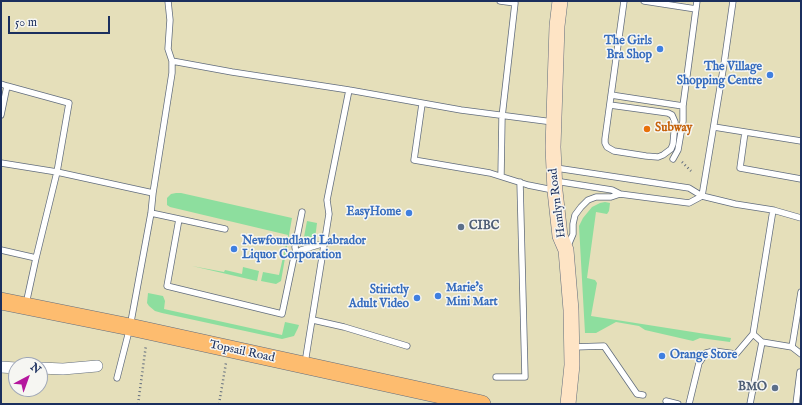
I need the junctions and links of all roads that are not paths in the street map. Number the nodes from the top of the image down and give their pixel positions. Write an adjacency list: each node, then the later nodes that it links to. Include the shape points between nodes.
1 (168, 1): 10 (lane, via 168,49)
2 (500, 1): 8 (lane)
3 (560, 1): 19 (street, Hamlyn Road)
4 (624, 1): 13 (lane)
5 (644, 1): 9 (lane)
6 (697, 1): 9 (lane)
7 (733, 1): 20 (lane)
8 (515, 2): 18 (lane)
9 (696, 9): 16 (lane)
10 (172, 61): 12 (lane); 30 (lane)
11 (4, 85): 17 (lane); 25 (lane, via 68,103)
12 (349, 90): 14 (lane); 39 (lane, via 327,200 329,214)
13 (611, 95): 15 (lane); 16 (lane)
14 (422, 104): 18 (lane); 26 (lane, via 414,160)
15 (610, 105): 15 (lane, via 605,139 610,150 658,157 668,152 673,144 675,122 672,115)
16 (683, 106): 23 (lane, via 678,150)
17 (1, 115)
18 (502, 117): 19 (lane); 26 (lane)
19 (553, 122): 28 (street, Hamlyn Road)
20 (714, 128): 21 (lane); 32 (lane)
21 (745, 132): 22 (lane); 27 (lane, via 740,168)
22 (801, 141)
23 (673, 159)
24 (1, 164): 25 (lane)
25 (57, 172): 30 (lane); 43 (lane)
26 (501, 176): 29 (lane)
27 (801, 179)
28 (555, 180): 29 (lane); 31 (lane, via 612,190); 32 (lane, via 689,188); 41 (street, Hamlyn Road, via 560,236)
29 (520, 182): 59 (lane, via 525,377)
30 (153, 193): 35 (lane)
31 (620, 194): 32 (lane, via 689,203); 41 (lane, via 596,197 581,206 575,215 573,234)
32 (702, 196): 33 (lane)
33 (773, 210): 36 (lane); 49 (lane)
34 (302, 212): 42 (lane)
35 (151, 213): 37 (lane); 48 (lane)
36 (801, 218)
37 (179, 219): 38 (lane); 42 (lane, via 167,286 282,314)
38 (225, 229)
39 (325, 243): 42 (lane); 47 (lane)
40 (1, 250): 43 (lane)
41 (566, 250): 52 (street, Hamlyn Road)
42 (296, 253)
43 (36, 258): 46 (lane)
44 (801, 292): 53 (lane)
45 (1, 301): 46 (main road, Topsail Road)
46 (26, 306): 48 (main road, Topsail Road)
47 (313, 320): 51 (lane); 55 (lane)
48 (130, 327): 55 (main road, Topsail Road); 60 (lane)
49 (753, 334): 50 (lane); 66 (lane, via 736,354 714,350 706,353 699,363)
50 (762, 342): 53 (lane); 67 (lane)
51 (407, 346)
52 (572, 347): 61 (lane, via 604,346 637,394); 64 (street, Hamlyn Road)
53 (792, 347): 54 (lane)
54 (801, 354)
55 (305, 365): 63 (main road, Topsail Road)
56 (97, 366): 57 (street, via 63,370)
57 (48, 369)
58 (800, 372): 68 (lane)
59 (496, 377)
60 (117, 378)
61 (643, 396)
62 (666, 401): 65 (lane)
63 (476, 403)
64 (568, 404)
65 (678, 404)
66 (689, 404)
67 (750, 404)
68 (796, 404)

